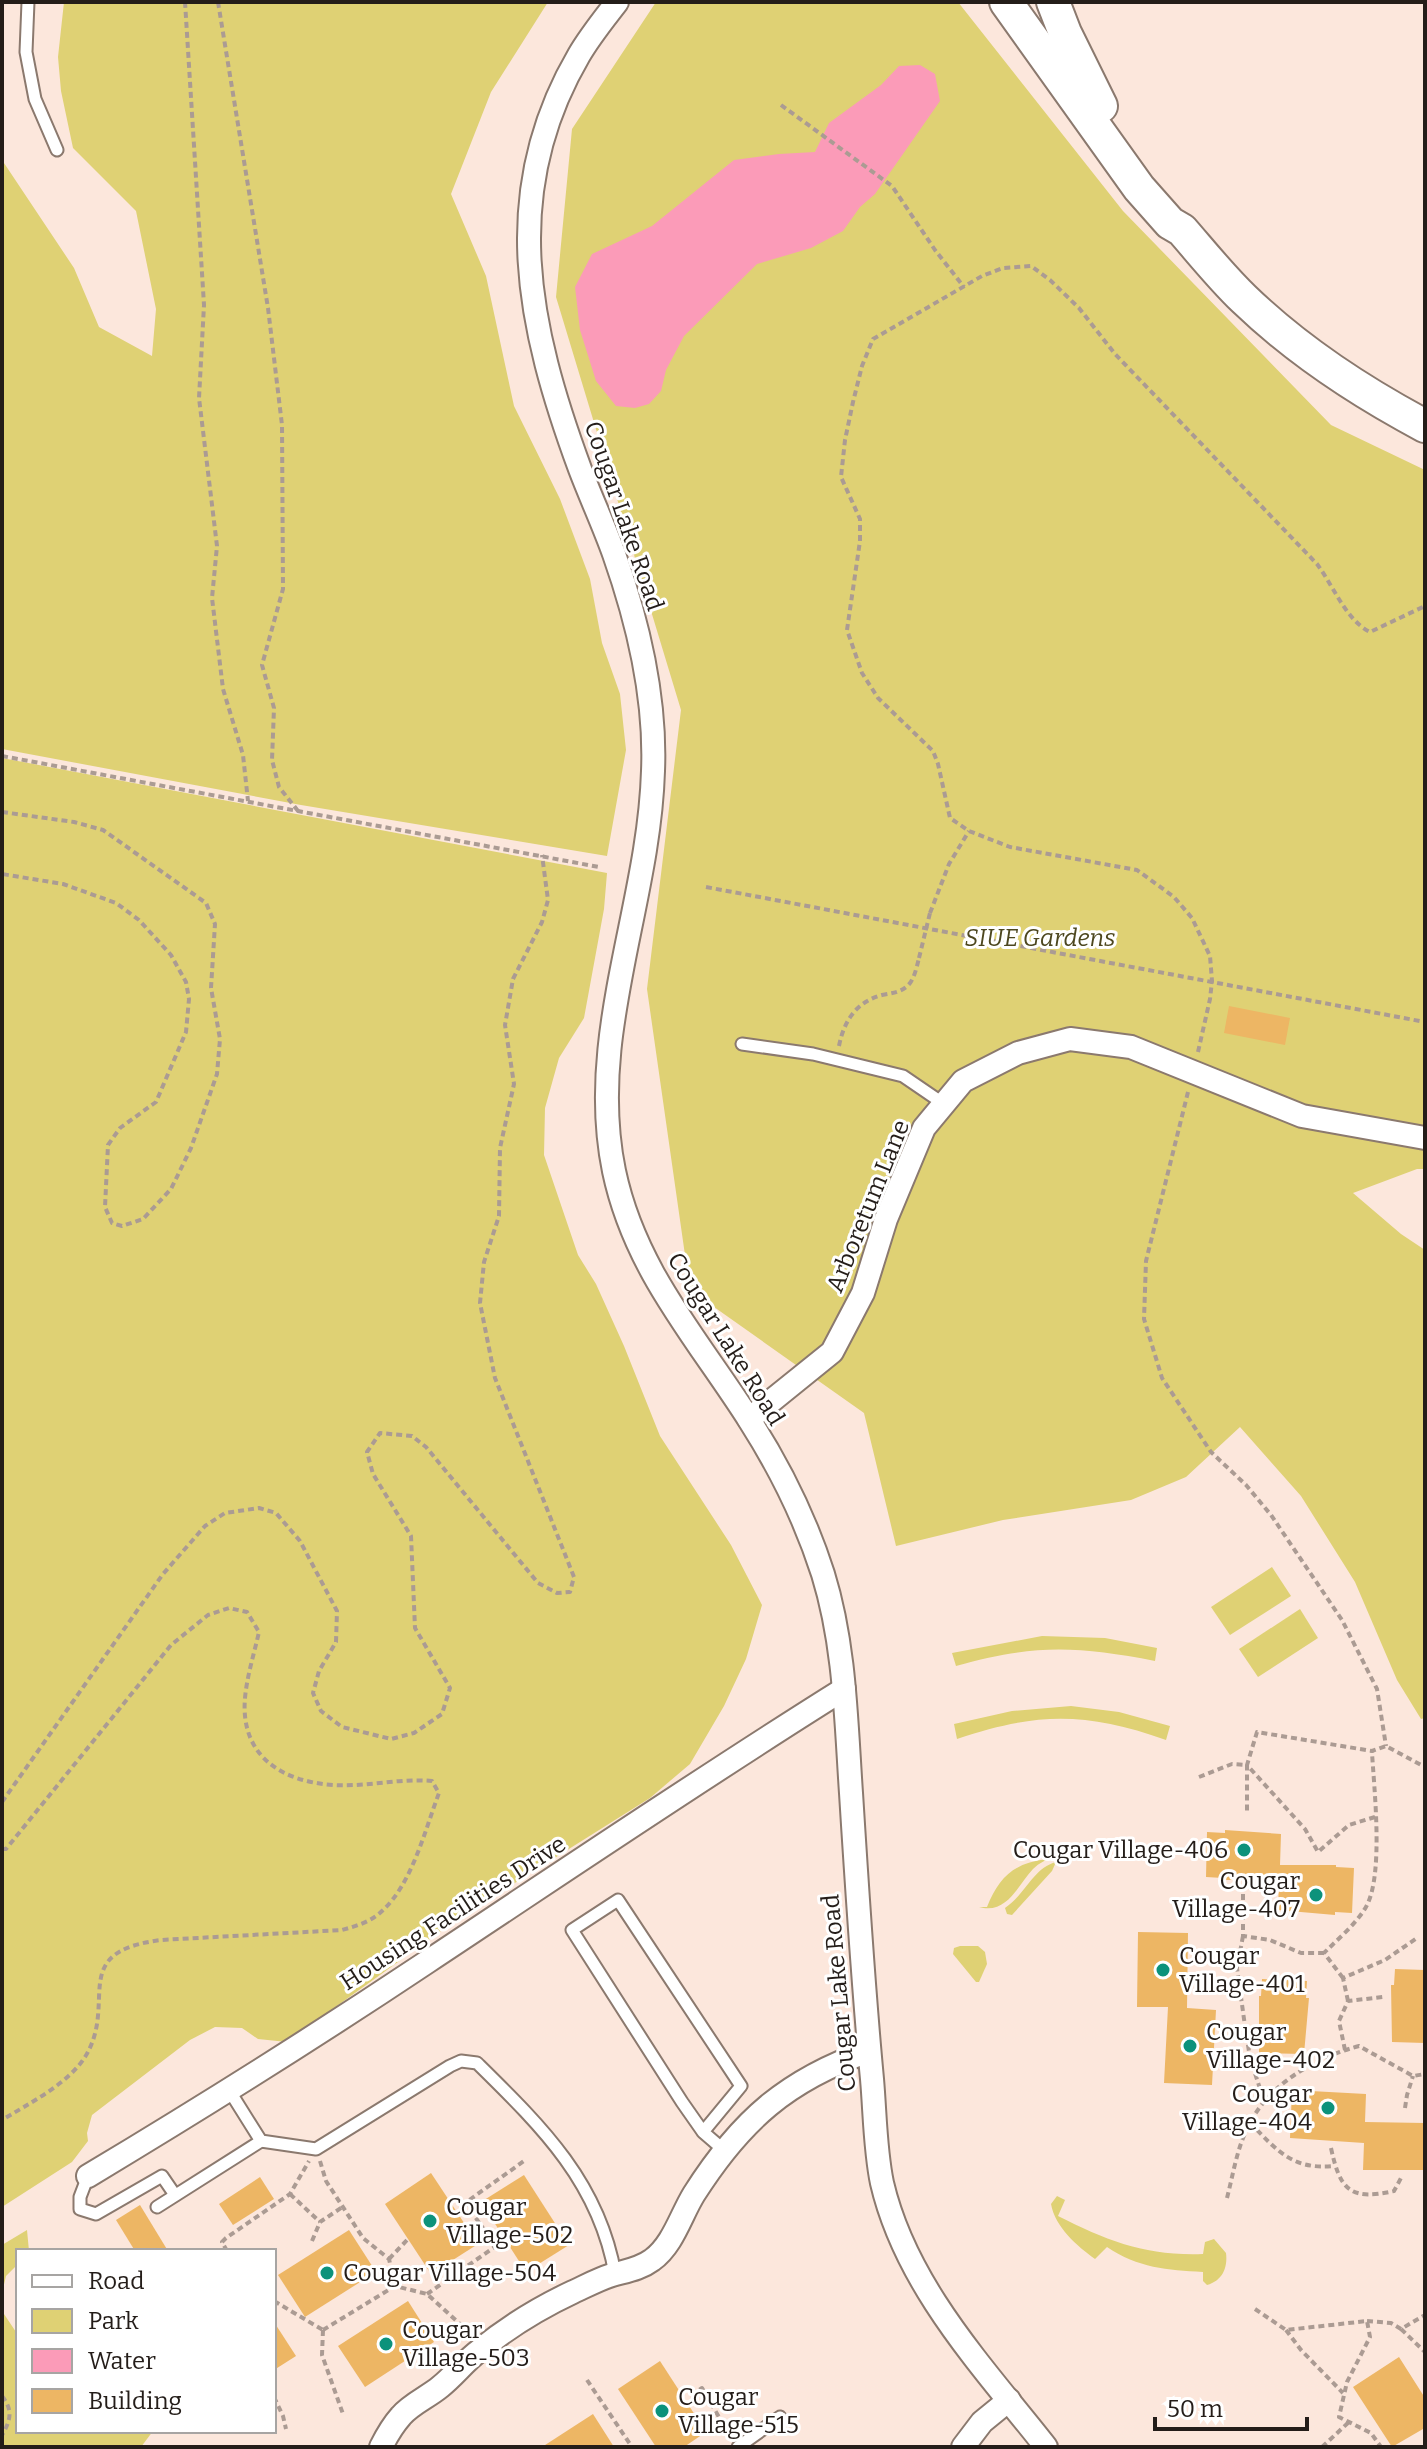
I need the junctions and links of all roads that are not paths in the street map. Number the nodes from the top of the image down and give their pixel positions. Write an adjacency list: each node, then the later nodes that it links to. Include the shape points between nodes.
1 (28, 2): 5 (lane, via 26,52 35,99)
2 (617, 2): 11 (street, Cougar Lake Road, via 579,54 543,136 527,253 558,406 631,608 650,714 653,770 645,849 609,1045 608,1134 639,1249 661,1291)
3 (1006, 2): 6 (main road, via 1139,188)
4 (1053, 2): 6 (main road, via 1091,89)
5 (57, 150)
6 (1170, 223): 7 (main road, via 1286,338 1336,376)
7 (1425, 426)
8 (742, 1044): 9 (lane, via 813,1054 903,1076)
9 (944, 1104): 10 (street, Arboretum Lane, via 963,1081 1018,1053 1070,1039 1131,1047 1302,1116); 11 (street, Arboretum Lane, via 924,1128 886,1219 863,1293 832,1352)
10 (1425, 1138)
11 (749, 1419): 12 (street, Cougar Lake Road, via 810,1535 835,1624)
12 (844, 1689): 13 (street, Cougar Lake Road); 14 (street, Housing Facilities Drive)
13 (869, 2051): 17 (street, via 803,2080 767,2105); 22 (street, Cougar Lake Road, via 882,2182 901,2236 944,2317)
14 (229, 2090): 16 (lane); 18 (street, Housing Facilities Drive)
15 (703, 2132): 15 (lane, via 572,1930 618,1900 741,2086); 17 (lane)
16 (261, 2141): 19 (lane); 21 (lane, via 316,2149 450,2066 477,2063 569,2163 609,2240)
17 (725, 2151): 21 (street, via 666,2246 645,2264)
18 (88, 2176): 19 (lane, via 80,2209 96,2214 162,2176)
19 (175, 2195): 20 (lane)
20 (157, 2207)
21 (615, 2274): 25 (street, via 562,2298 485,2346 402,2414)
22 (1009, 2400): 26 (street); 27 (street, Cougar Lake Road)
23 (780, 2417): 24 (lane)
24 (735, 2442)
25 (381, 2447)
26 (963, 2447)
27 (1046, 2447)

